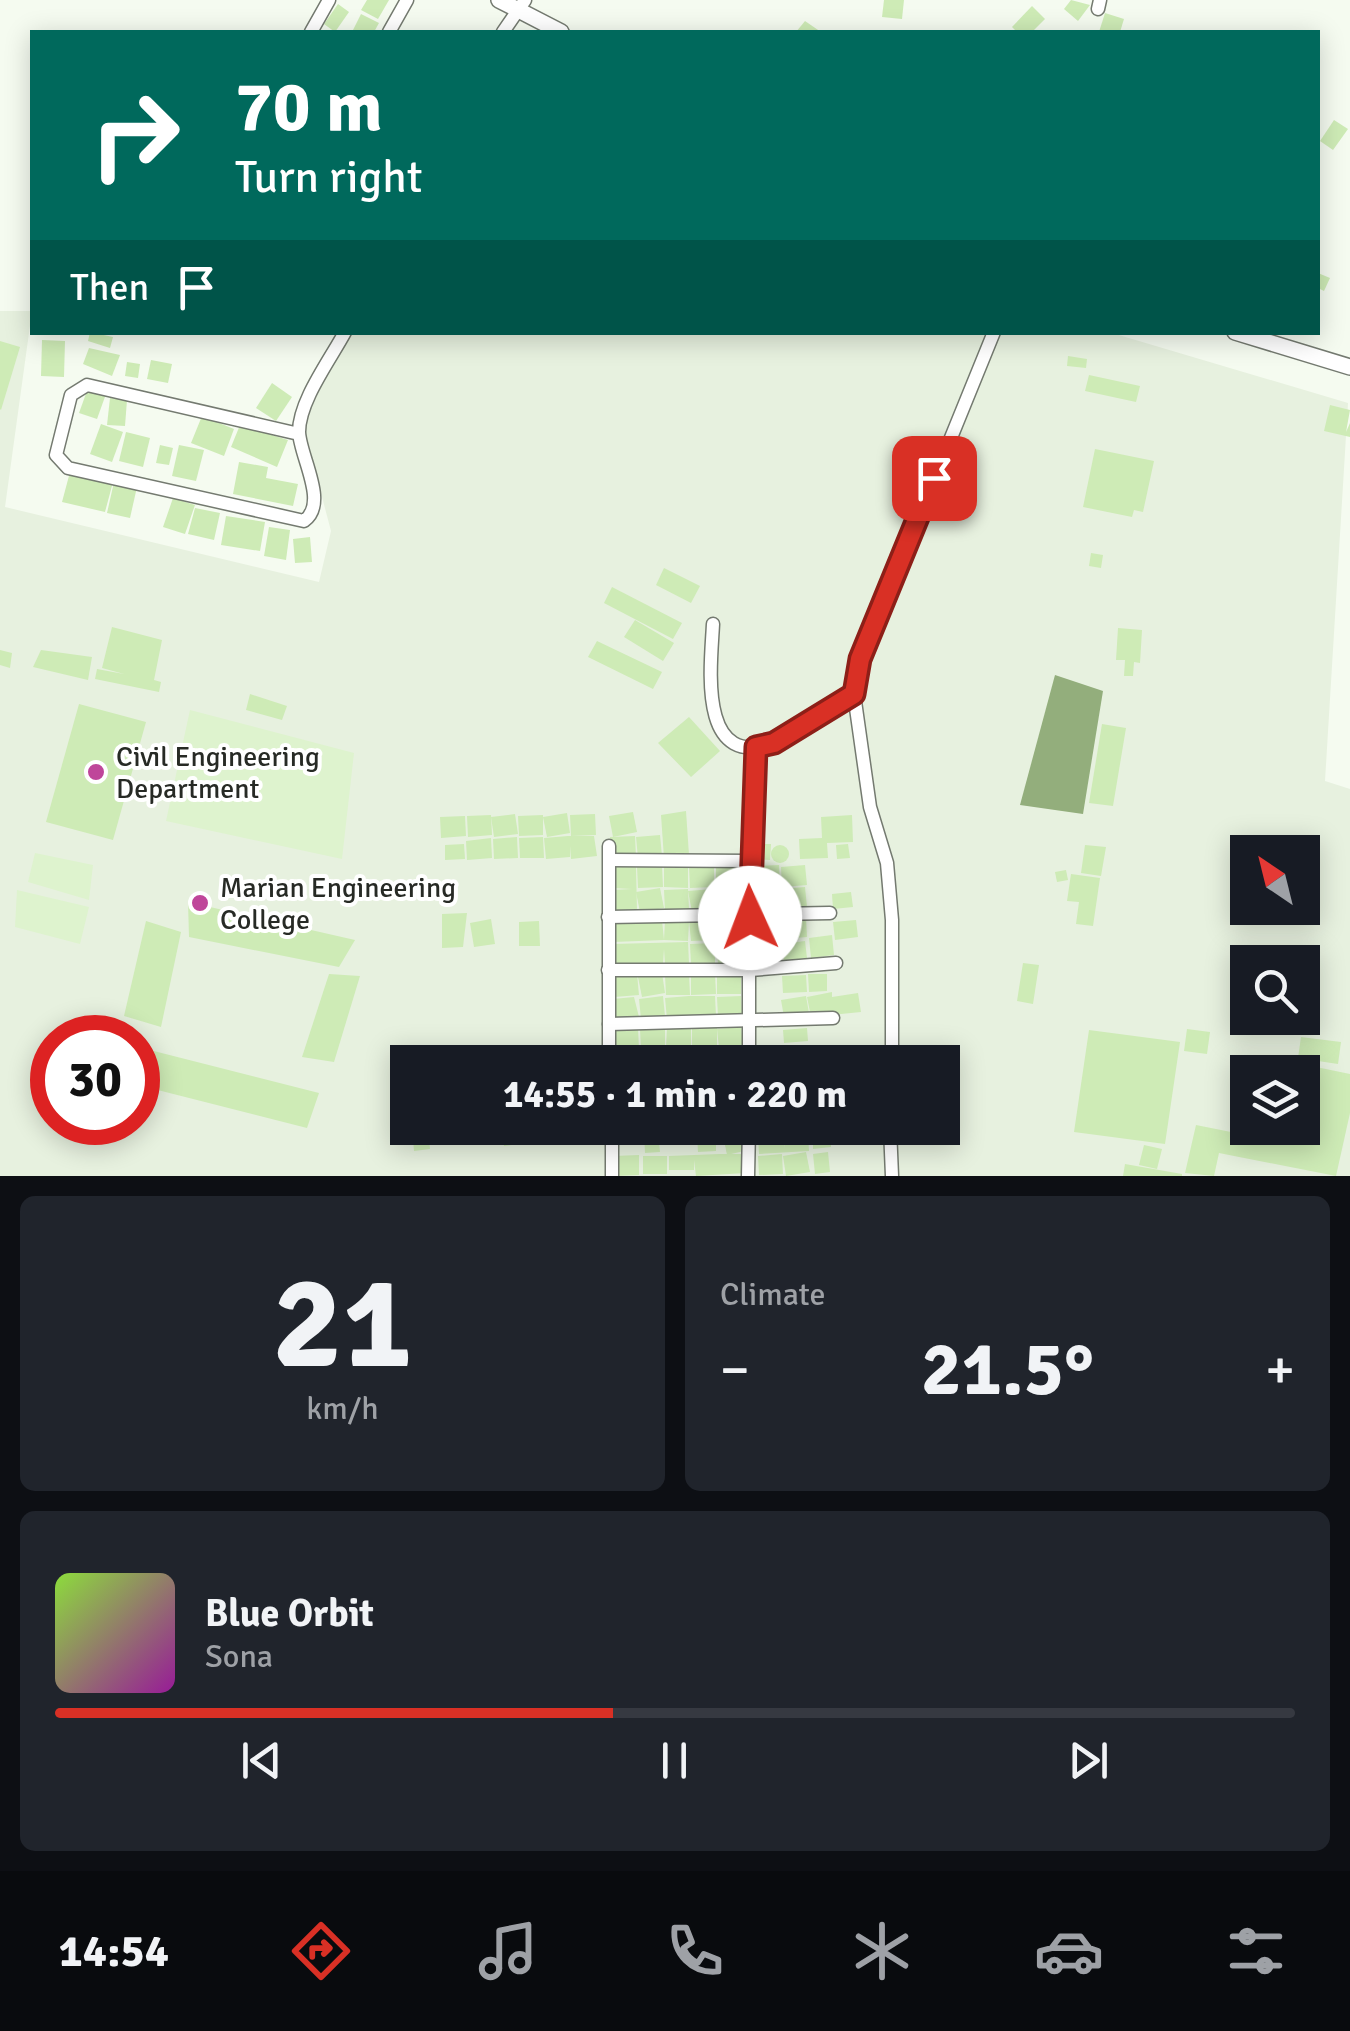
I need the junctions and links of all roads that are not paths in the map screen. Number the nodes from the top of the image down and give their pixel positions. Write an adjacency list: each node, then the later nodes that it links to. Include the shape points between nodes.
1 (329, 0): 5 (street)
2 (407, 0): 6 (street)
3 (499, 0): 4 (street)
4 (521, 4): 7 (street); 8 (street)
5 (312, 30)
6 (390, 30)
7 (504, 30)
8 (558, 30)
9 (342, 335): 13 (street)
10 (993, 335): 15 (street, via 860,659)
11 (1245, 335): 12 (street)
12 (1350, 366)
13 (299, 434): 13 (street, via 88,385 71,396 56,454 68,468 304,521 313,489)
14 (713, 624): 16 (street, via 708,692 714,716 727,737)
15 (854, 694): 16 (street, via 774,743); 29 (street, via 889,882)
16 (756, 747): 17 (street)
17 (749, 861): 19 (street, via 609,853); 20 (street)
18 (830, 913): 20 (street)
19 (608, 917): 20 (street); 22 (street)
20 (750, 918): 23 (street)
21 (836, 963): 23 (street)
22 (608, 970): 23 (street); 26 (street)
23 (750, 970): 25 (street)
24 (833, 1018): 25 (street)
25 (750, 1022): 26 (street); 28 (street)
26 (609, 1024): 27 (street)
27 (610, 1045)
28 (750, 1045)
29 (892, 1045)
30 (612, 1145): 33 (street)
31 (749, 1145): 34 (street)
32 (891, 1145): 35 (street)
33 (612, 1176)
34 (748, 1176)
35 (892, 1176)

